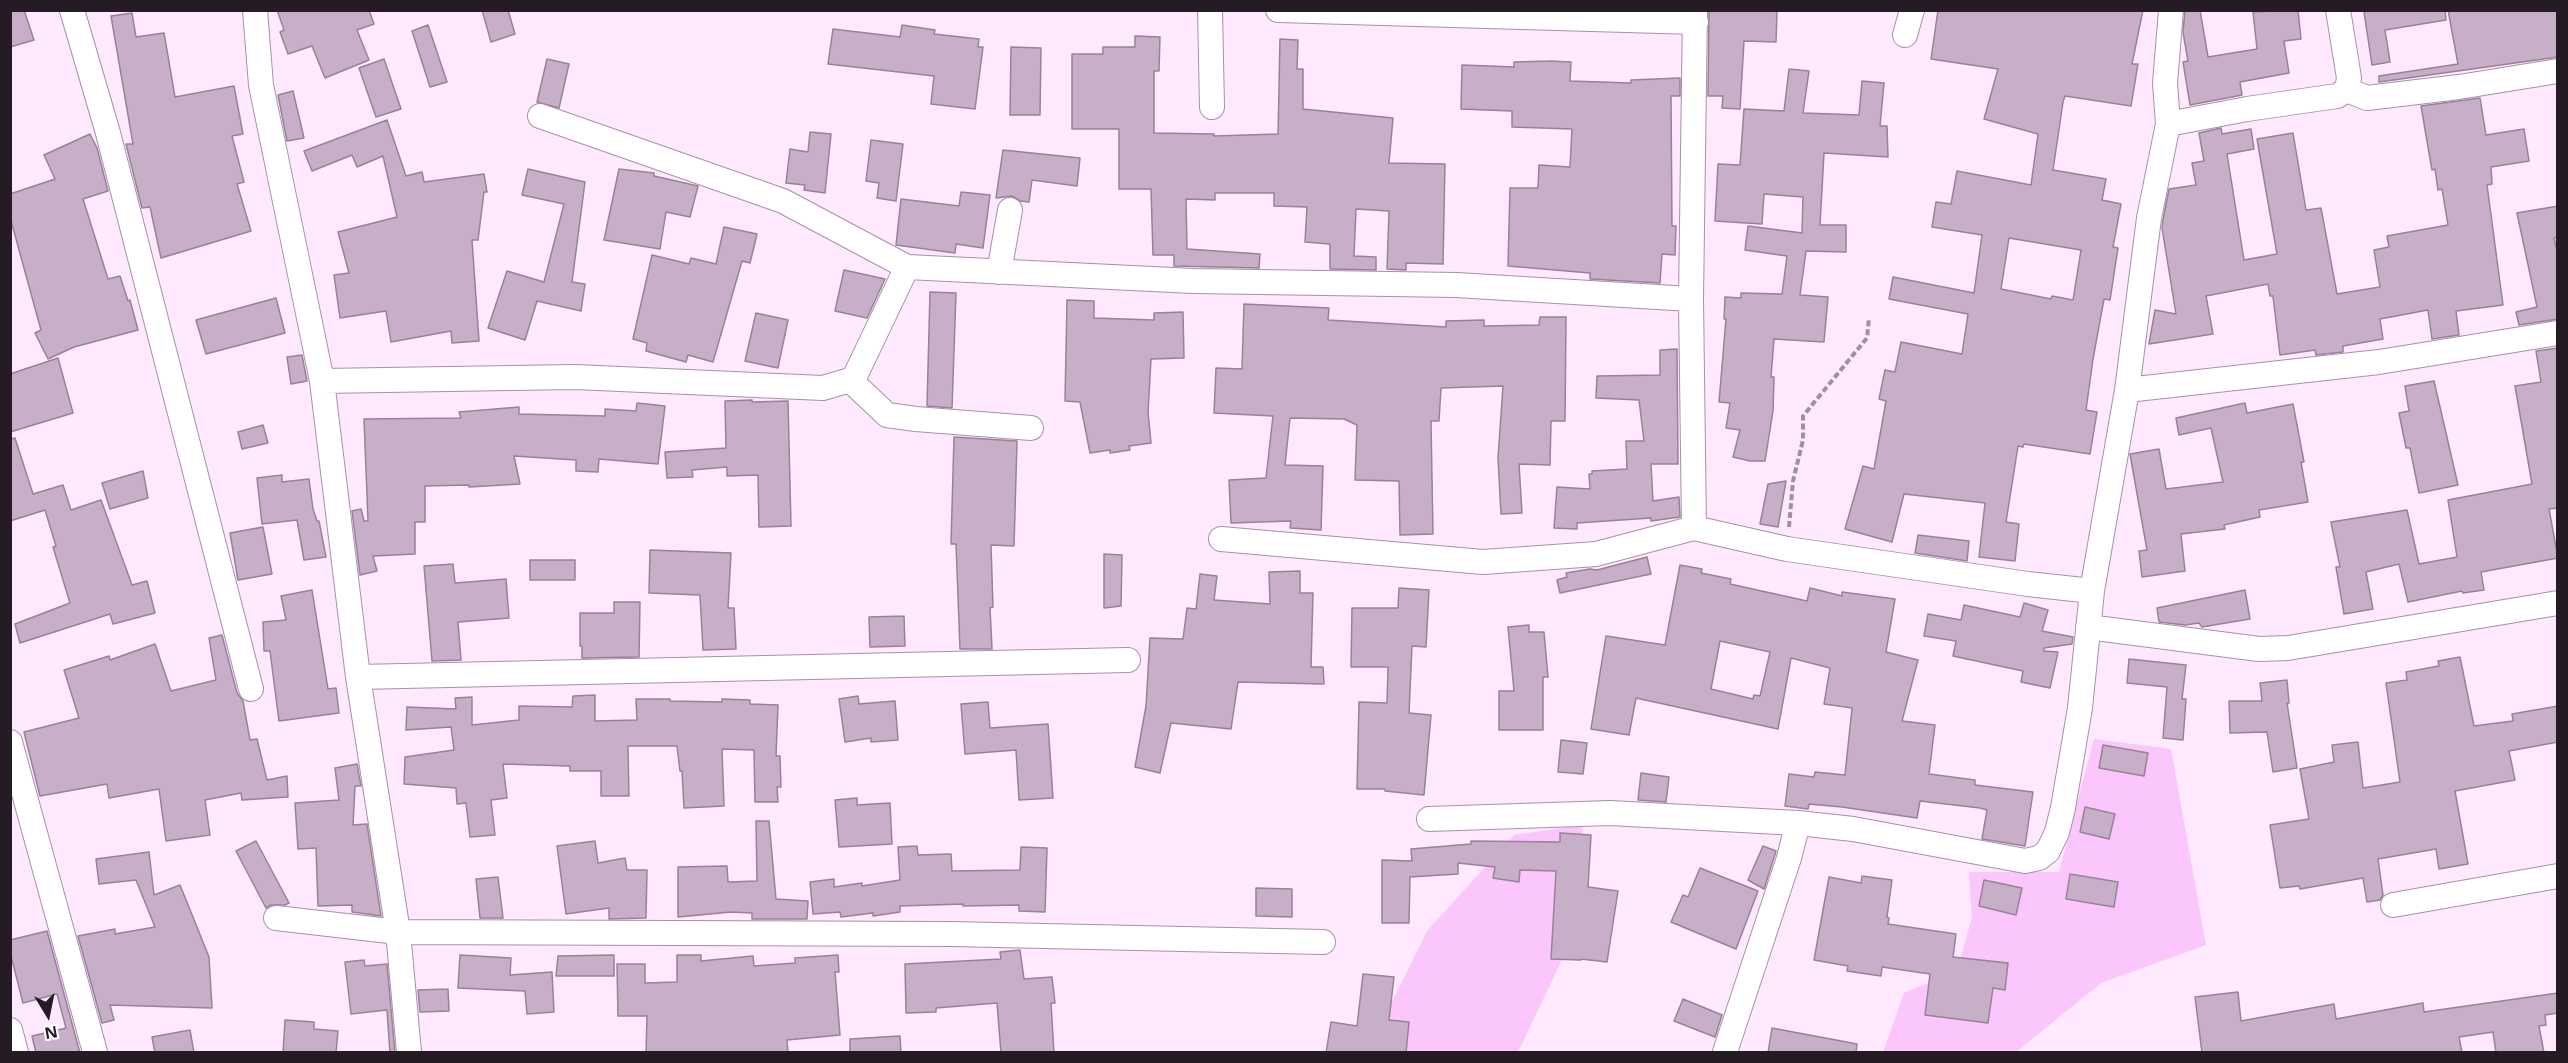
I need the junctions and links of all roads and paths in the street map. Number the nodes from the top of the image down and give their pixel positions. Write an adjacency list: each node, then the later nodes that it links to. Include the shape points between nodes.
1 (72, 10): 33 (street, via 108,133)
2 (255, 10): 22 (street, via 261,85)
3 (1210, 10): 12 (street)
4 (1278, 10): 8 (street)
5 (1912, 10): 9 (street)
6 (2171, 10): 14 (street, via 2165,83)
7 (2338, 10): 11 (street, via 2349,78)
8 (1696, 16): 18 (street)
9 (1905, 35)
10 (2558, 71): 11 (street, via 2367,98)
11 (2347, 90): 14 (street, via 2337,96)
12 (1212, 107)
13 (540, 116): 16 (street, via 783,201)
14 (2168, 124): 23 (street, via 2150,218)
15 (1010, 210): 17 (street)
16 (907, 267): 17 (street); 21 (street)
17 (999, 272): 18 (street, via 1193,281 1456,285)
18 (1691, 299): 25 (street)
19 (1869, 318): 27 (path, via 1867,338 1803,416 1803,440 1792,481)
20 (2558, 333): 23 (street, via 2379,362)
21 (850, 380): 22 (street, via 823,387 575,377); 24 (street, via 887,415)
22 (322, 381): 32 (street)
23 (2127, 390): 28 (street)
24 (1031, 428)
25 (1694, 528): 26 (street, via 1596,554 1483,562); 27 (street)
26 (1221, 539)
27 (1787, 549): 28 (street)
28 (2092, 591): 30 (street)
29 (2558, 603): 30 (street, via 2259,650)
30 (2088, 627): 36 (street, via 2080,708 2063,808 2048,851 2039,858 2025,861 1853,829)
31 (1128, 660): 32 (street)
32 (358, 677): 40 (street)
33 (251, 689)
34 (10, 742): 44 (street)
35 (1430, 819): 36 (street, via 1610,813)
36 (1798, 823): 46 (street)
37 (2558, 876): 38 (street)
38 (2393, 905)
39 (276, 918): 40 (street)
40 (398, 932): 41 (street, via 951,934); 45 (street)
41 (1323, 942)
42 (10, 1030): 43 (street)
43 (16, 1053)
44 (95, 1053)
45 (409, 1053)
46 (1725, 1053)

